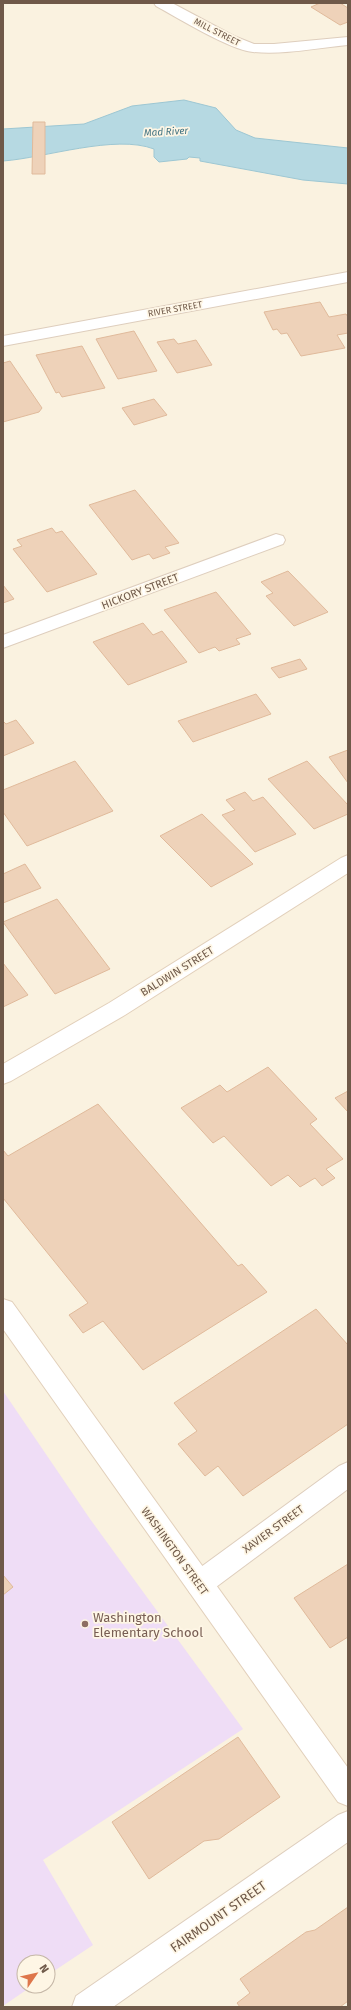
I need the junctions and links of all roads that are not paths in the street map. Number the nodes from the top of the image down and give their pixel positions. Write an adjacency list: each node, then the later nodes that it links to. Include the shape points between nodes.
1 (161, 3): 2 (street, MILL STREET, via 252,48)
2 (348, 40)
3 (348, 277): 4 (street, RIVER STREET)
4 (3, 341)
5 (276, 540): 6 (street, HICKORY STREET)
6 (3, 642)
7 (348, 863): 8 (street, BALDWIN STREET, via 117,1009)
8 (3, 1075)
9 (3, 1309): 11 (street, WASHINGTON STREET)
10 (348, 1474): 11 (street, XAVIER STREET)
11 (199, 1584): 12 (street, WASHINGTON STREET)
12 (348, 1792)
13 (348, 1825): 14 (street, FAIRMOUNT STREET)
14 (87, 2007)

